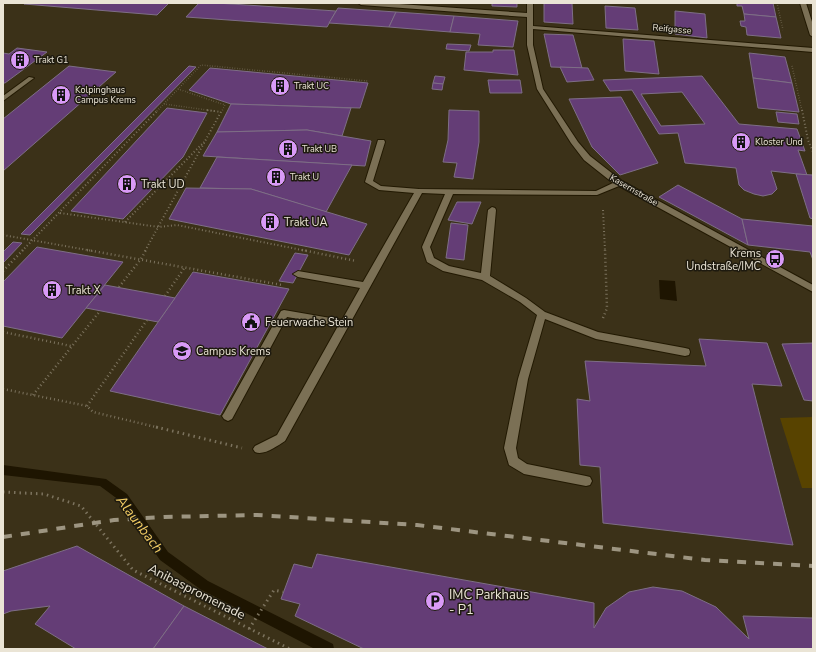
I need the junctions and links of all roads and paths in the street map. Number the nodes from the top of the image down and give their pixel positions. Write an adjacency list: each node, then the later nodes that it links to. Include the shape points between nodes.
1 (361, 3): 5 (street)
2 (530, 3): 5 (street, Kasernstraße)
3 (777, 3): 8 (path)
4 (803, 3): 7 (street)
5 (530, 15): 6 (street, Kasernstraße)
6 (529, 27): 8 (street, Reifgasse); 19 (street, Kasernstraße, via 530,45 540,89 587,158)
7 (813, 35)
8 (788, 49): 9 (street, Reifgasse); 18 (path, via 808,140)
9 (813, 50)
10 (31, 78): 13 (street)
11 (368, 81): 12 (path, via 201,65)
12 (178, 89): 14 (path); 15 (path, via 225,105)
13 (3, 99)
14 (164, 104): 15 (path); 24 (path)
15 (221, 112): 16 (path)
16 (206, 140): 25 (path); 26 (path)
17 (381, 142): 20 (street, via 369,182 379,188)
18 (813, 152)
19 (619, 183): 22 (street); 38 (street, Kasernstraße)
20 (419, 191): 21 (street); 30 (street)
21 (450, 191): 22 (street); 34 (street, via 426,247 430,260 446,269)
22 (597, 192): 45 (path, via 602,204 607,308)
23 (492, 210): 34 (street)
24 (60, 213): 25 (path); 28 (path)
25 (124, 223): 26 (path)
26 (159, 227): 29 (path); 30 (path, via 177,225)
27 (3, 235): 28 (path)
28 (33, 240): 29 (path); 32 (path)
29 (141, 259): 31 (path); 37 (path)
30 (377, 266): 36 (street)
31 (185, 268): 35 (path); 39 (path)
32 (3, 271)
33 (298, 274): 36 (street)
34 (485, 277): 41 (street)
35 (276, 283)
36 (366, 286): 43 (street)
37 (119, 287)
38 (813, 289)
39 (165, 296)
40 (100, 311): 46 (path)
41 (542, 314): 45 (street); 53 (street, via 523,378 510,448 513,461 524,469)
42 (147, 320): 50 (path)
43 (344, 324): 51 (street, via 284,313); 52 (street, via 280,438)
44 (3, 332): 46 (path)
45 (596, 335): 47 (street)
46 (72, 346): 49 (path)
47 (685, 352)
48 (3, 389): 49 (path)
49 (33, 395): 50 (path)
50 (86, 406): 52 (path, via 93,412 237,447)
51 (228, 416)
52 (259, 449)
53 (586, 481)
54 (3, 492): 56 (path, Anibaspromenade, via 44,494 80,506 133,570)
55 (283, 592): 56 (path, via 274,590)
56 (249, 629): 57 (path, Anibaspromenade)
57 (290, 649)

